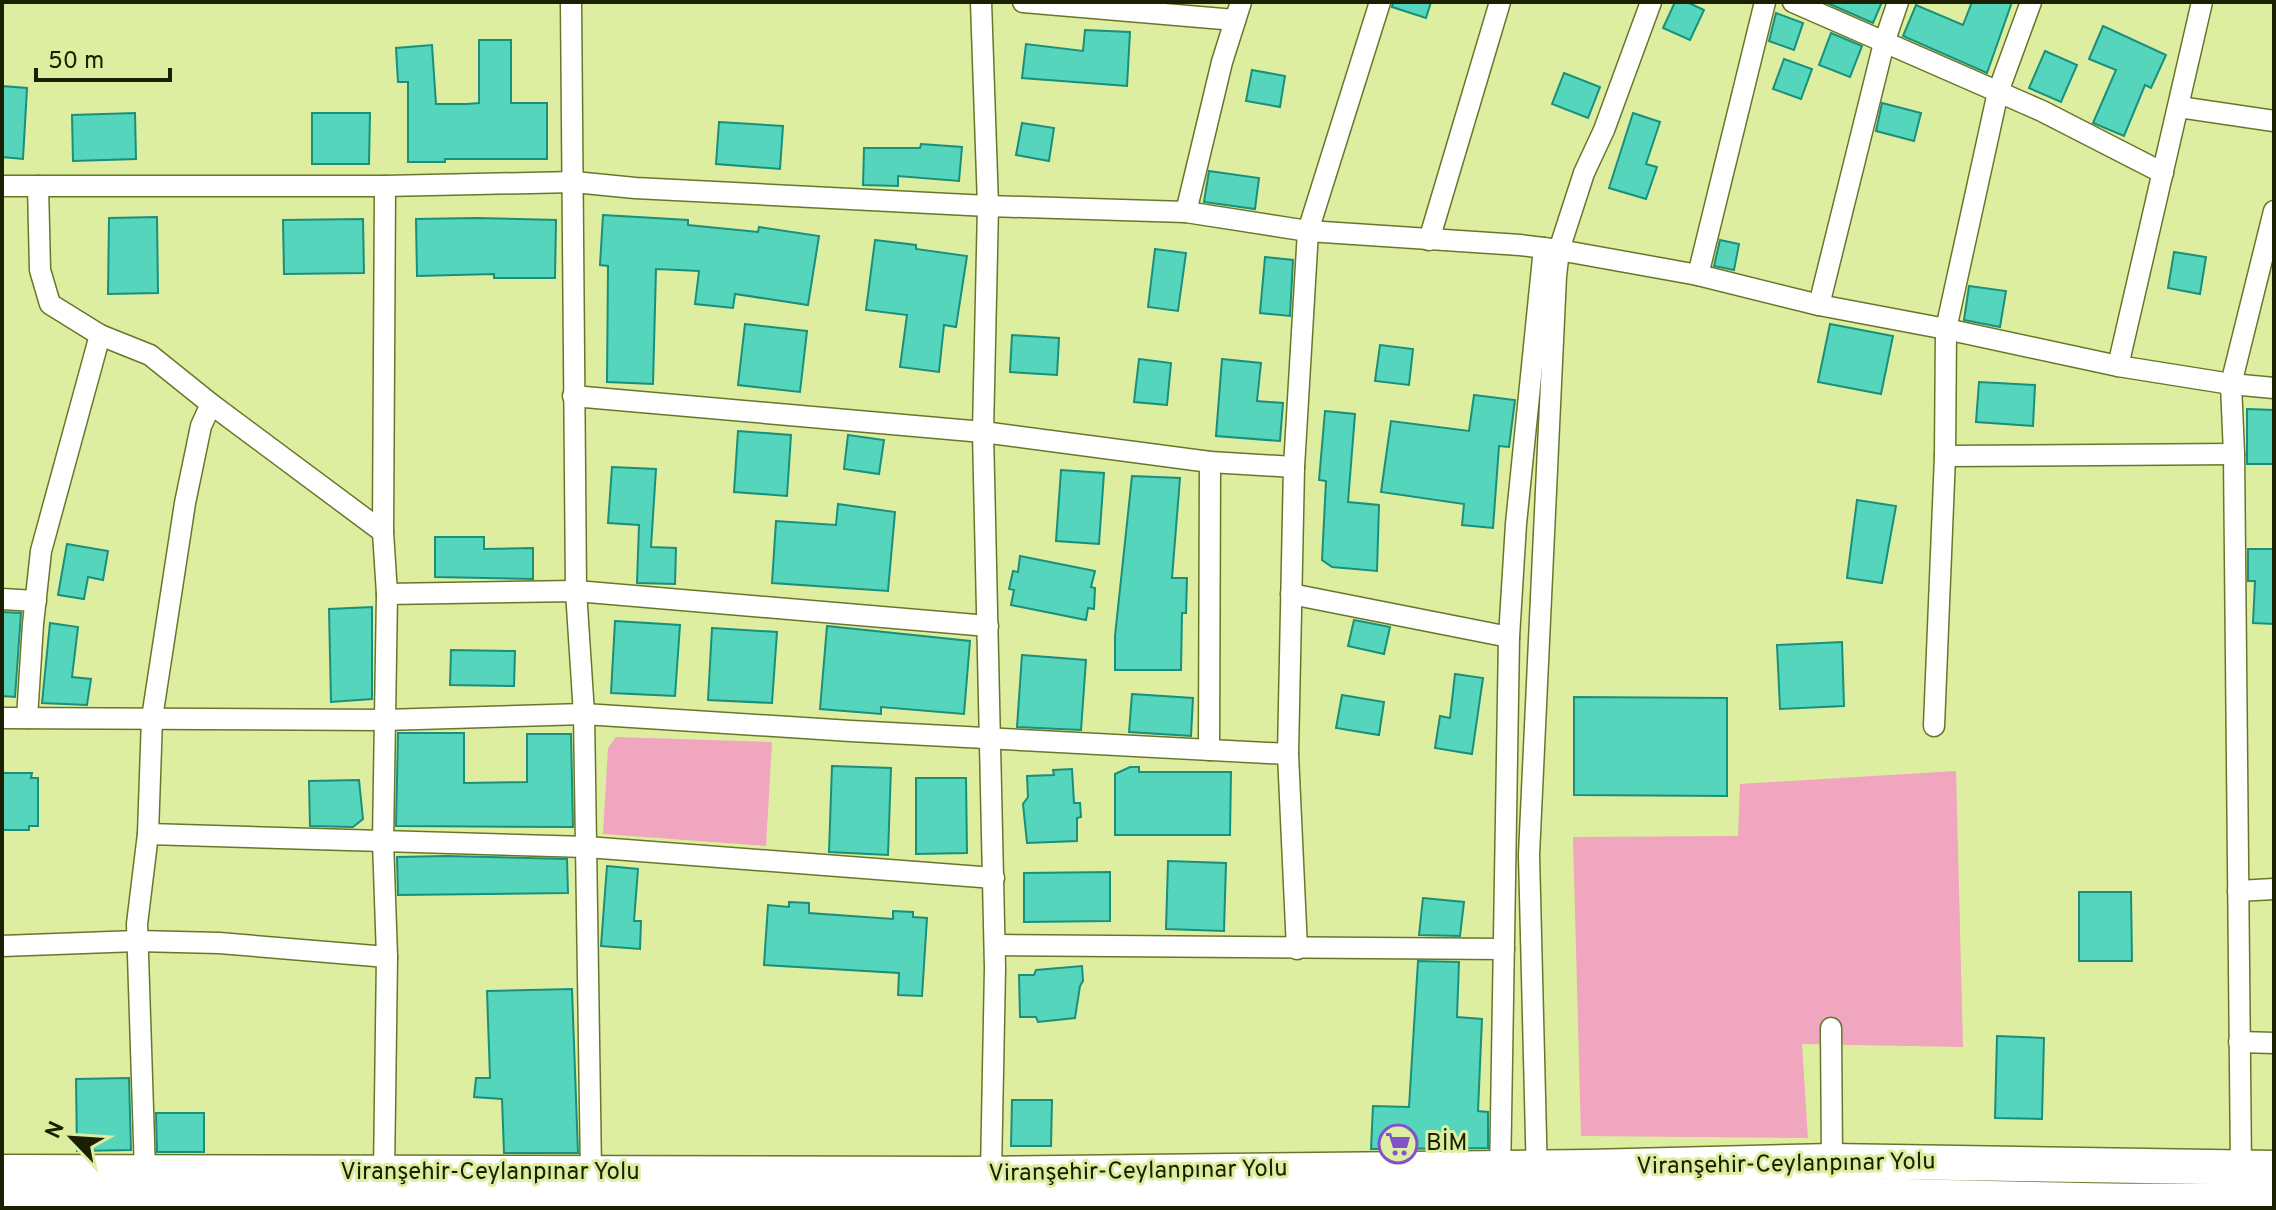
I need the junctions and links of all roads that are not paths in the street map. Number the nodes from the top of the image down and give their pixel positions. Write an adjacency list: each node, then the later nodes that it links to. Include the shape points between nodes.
1 (571, 2): 19 (street)
2 (981, 2): 23 (street)
3 (1023, 2): 12 (street)
4 (1380, 2): 26 (street)
5 (1500, 2): 27 (street)
6 (1651, 2): 28 (street)
7 (1765, 2): 29 (street)
8 (1793, 2): 14 (street)
9 (1898, 2): 14 (street)
10 (2031, 2): 15 (street)
11 (2202, 2): 16 (street)
12 (1182, 9): 13 (street)
13 (1238, 11): 25 (street)
14 (1884, 43): 15 (street); 30 (street)
15 (1998, 92): 18 (street); 31 (street)
16 (2179, 107): 17 (street); 18 (street)
17 (2274, 121)
18 (2163, 173): 33 (street)
19 (574, 182): 22 (street); 23 (street); 36 (street)
20 (2, 186): 21 (street)
21 (38, 186): 22 (street); 32 (street, via 40,270 50,304)
22 (385, 186): 43 (street)
23 (988, 206): 25 (street); 38 (street)
24 (2274, 211): 34 (street)
25 (1186, 212): 26 (street)
26 (1308, 231): 27 (street); 42 (street)
27 (1429, 240): 28 (street)
28 (1552, 249): 29 (street); 50 (street, via 1516,524); 80 (street, via 1529,855)
29 (1698, 275): 30 (street)
30 (1819, 305): 31 (street)
31 (1946, 329): 33 (street); 40 (street)
32 (100, 335): 37 (street, via 150,355); 48 (street, via 41,551)
33 (2118, 366): 34 (street)
34 (2231, 384): 35 (street); 39 (street)
35 (2274, 388)
36 (573, 396): 38 (street); 44 (street)
37 (211, 404): 43 (street); 54 (street, via 201,426 185,503)
38 (983, 432): 41 (street); 49 (street)
39 (2234, 454): 40 (street); 65 (street)
40 (1945, 456): 56 (street)
41 (1210, 462): 42 (street); 58 (street)
42 (1294, 467): 46 (street)
43 (383, 532): 45 (street)
44 (576, 591): 45 (street); 49 (street); 51 (street)
45 (387, 594): 55 (street)
46 (1291, 594): 50 (street); 59 (street)
47 (2, 599): 48 (street)
48 (36, 601): 53 (street)
49 (988, 626): 57 (street)
50 (1509, 637): 70 (street)
51 (584, 714): 55 (street); 57 (street); 62 (street)
52 (2, 718): 53 (street)
53 (27, 718): 54 (street)
54 (152, 718): 55 (street); 60 (street)
55 (384, 720): 61 (street)
56 (1934, 726)
57 (991, 738): 58 (street); 63 (street)
58 (1209, 750): 59 (street)
59 (1288, 754): 69 (street)
60 (148, 834): 61 (street); 66 (street)
61 (383, 841): 62 (street); 71 (street)
62 (587, 847): 63 (street); 76 (street)
63 (994, 878): 67 (street)
64 (2274, 889): 65 (street)
65 (2238, 891): 73 (street)
66 (137, 941): 68 (street); 71 (street); 78 (street)
67 (995, 945): 69 (street); 79 (street)
68 (2, 946)
69 (1297, 949): 70 (street)
70 (1504, 949): 81 (street)
71 (387, 957): 83 (street)
72 (1831, 1028): 75 (street)
73 (2239, 1042): 74 (street); 82 (street)
74 (2274, 1043)
75 (1832, 1161): 80 (main road, Viranşehir-Ceylanpınar Yolu); 82 (main road, Viranşehir-Ceylanpınar Yolu)
76 (591, 1171): 79 (main road, Viranşehir-Ceylanpınar Yolu); 83 (main road, Viranşehir-Ceylanpınar Yolu)
77 (2, 1172): 78 (main road, Viranşehir-Ceylanpınar Yolu)
78 (145, 1172): 83 (main road, Viranşehir-Ceylanpınar Yolu)
79 (991, 1173): 81 (main road, Viranşehir-Ceylanpınar Yolu)
80 (1537, 1180): 81 (main road, Viranşehir-Ceylanpınar Yolu); 85 (main road, Viranşehir-Ceylanpınar Yolu)
81 (1499, 1182): 88 (main road, Viranşehir-Ceylanpınar Yolu, via 1322,1194)
82 (2242, 1186): 86 (main road, Viranşehir-Ceylanpınar Yolu); 92 (main road, Viranşehir-Ceylanpınar Yolu)
83 (379, 1193): 89 (main road, Viranşehir-Ceylanpınar Yolu); 90 (main road, Viranşehir-Ceylanpınar Yolu)
84 (2, 1197): 89 (main road, Viranşehir-Ceylanpınar Yolu)
85 (1589, 1200): 87 (main road, Viranşehir-Ceylanpınar Yolu)
86 (2274, 1200)
87 (1852, 1201): 92 (main road, Viranşehir-Ceylanpınar Yolu)
88 (928, 1203): 91 (main road, Viranşehir-Ceylanpınar Yolu)
89 (246, 1204)
90 (493, 1204): 91 (main road, Viranşehir-Ceylanpınar Yolu)
91 (611, 1204)
92 (2147, 1204)

